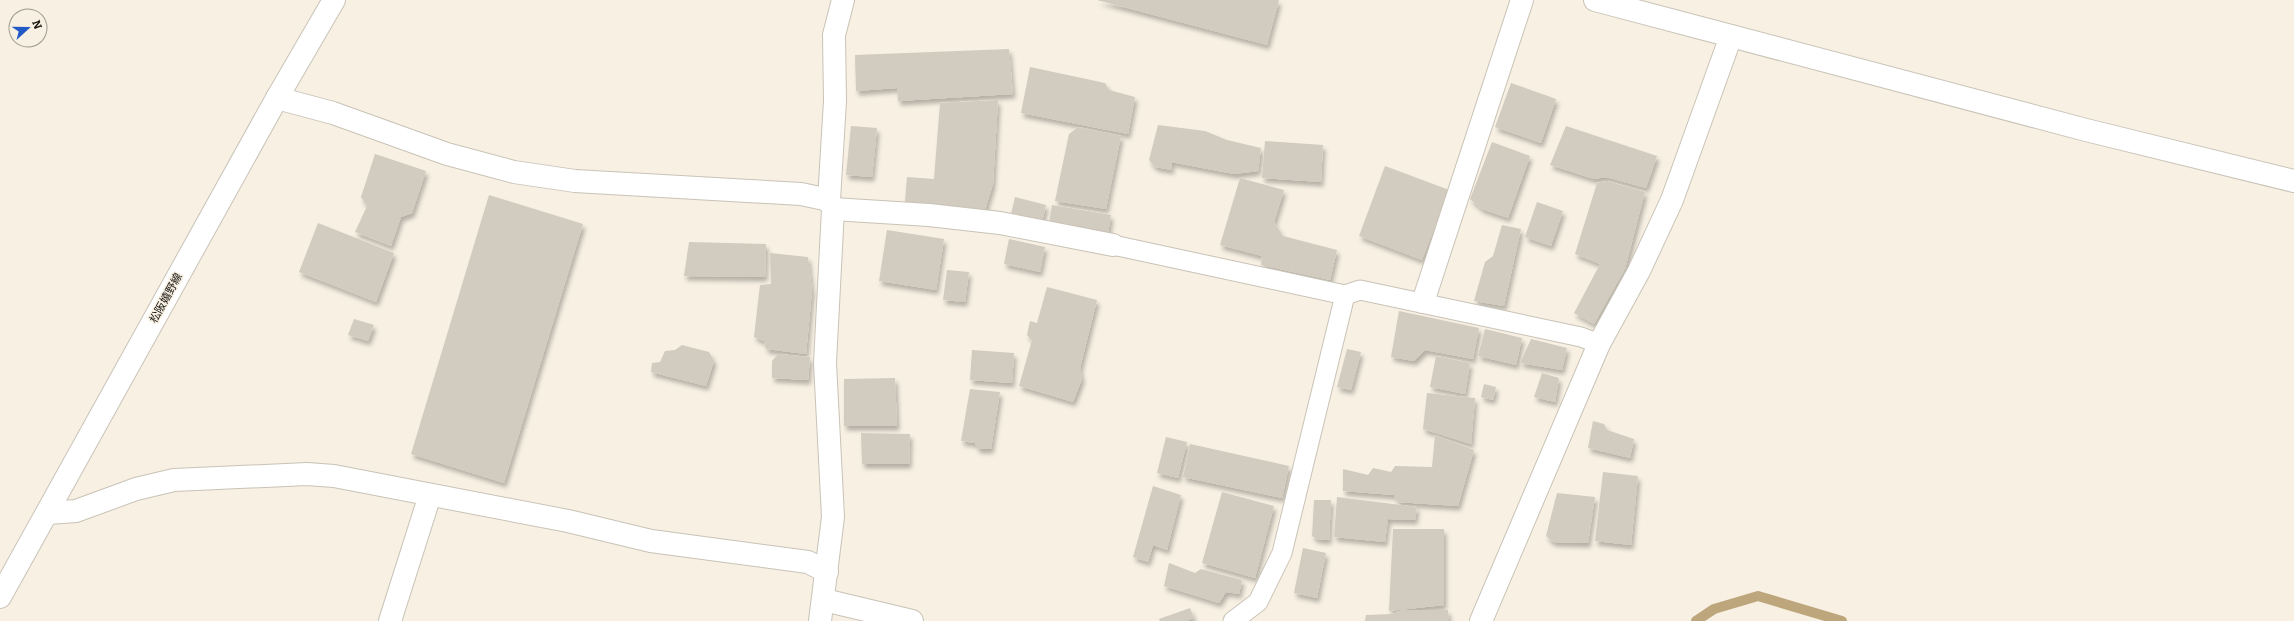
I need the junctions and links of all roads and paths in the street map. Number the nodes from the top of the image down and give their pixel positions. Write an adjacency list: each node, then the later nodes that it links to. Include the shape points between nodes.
1 (334, 0): 6 (street, 松阪嬉野線)
2 (843, 0): 8 (street, via 834,35 835,101)
3 (1522, 0): 11 (street)
4 (1595, 0): 5 (street)
5 (1731, 36): 7 (street); 12 (street, via 1672,200 1639,271)
6 (277, 98): 8 (street, via 333,113 447,154 514,172 575,181 801,194); 14 (street, 松阪嬉野線)
7 (2294, 182)
8 (831, 205): 9 (street, via 1000,223); 15 (street, via 825,363 833,517)
9 (1113, 245): 10 (lane)
10 (1346, 295): 11 (lane, via 1360,290); 20 (lane, via 1282,553 1258,602)
11 (1423, 302): 12 (lane, via 1581,337)
12 (1599, 344): 21 (street)
13 (430, 495): 14 (street, via 334,476 307,474 174,480 136,489 76,511); 15 (street, via 568,521 651,541 808,562); 18 (street)
14 (48, 513): 16 (street, 松阪嬉野線)
15 (827, 572): 17 (street)
16 (0, 597)
17 (822, 611): 19 (street)
18 (390, 621)
19 (912, 621)
20 (1233, 621)
21 (1481, 621)

